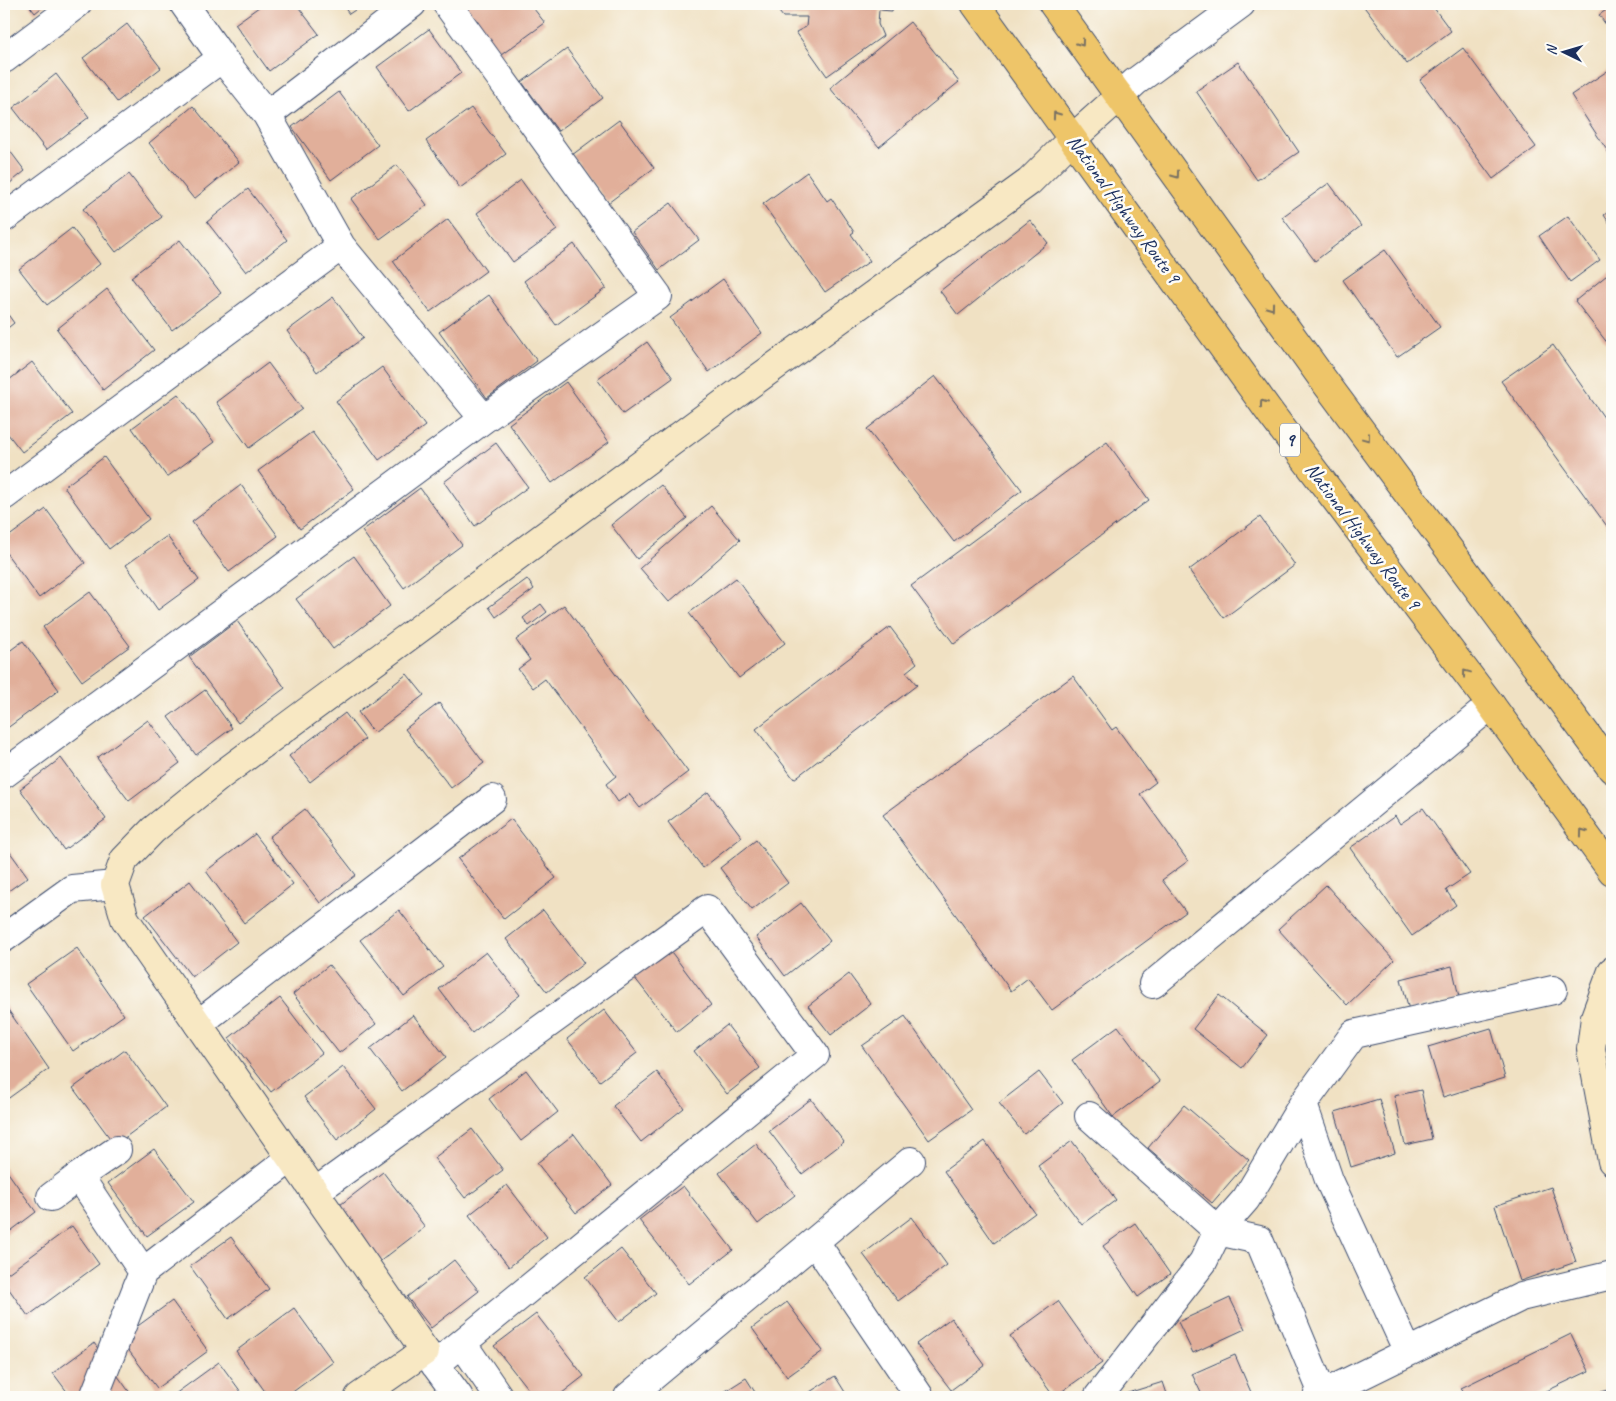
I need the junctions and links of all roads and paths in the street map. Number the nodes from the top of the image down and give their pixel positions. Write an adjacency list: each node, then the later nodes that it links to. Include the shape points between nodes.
1 (77, 4): 9 (street)
2 (184, 4): 8 (street)
3 (412, 4): 11 (street)
4 (447, 4): 15 (street, via 658,296)
5 (976, 4): 12 (highway, National Highway Route 9 / 9, one-way to 5)
6 (1053, 4): 10 (highway, one-way to 10)
7 (1241, 4): 10 (street, via 1134,82)
8 (222, 58): 11 (street); 13 (street)
9 (4, 59)
10 (1120, 96): 12 (street); 19 (highway, one-way to 19, via 1322,378)
11 (267, 115): 14 (street)
12 (1073, 138): 17 (highway, National Highway Route 9 / 9, one-way to 12, via 1271,414); 22 (street, via 1029,182 220,776 153,830 124,860)
13 (4, 218)
14 (341, 246): 15 (street); 16 (street)
15 (484, 419): 18 (street)
16 (4, 496)
17 (1491, 705): 21 (highway, National Highway Route 9 / 9, one-way to 17); 25 (street)
18 (6, 769)
19 (1612, 769)
20 (492, 799): 27 (street)
21 (1612, 871)
22 (116, 885): 23 (street, via 72,889); 27 (street, via 125,919)
23 (4, 938)
24 (1612, 971): 33 (street, via 1595,1017 1591,1049)
25 (1153, 984)
26 (1553, 990): 28 (street, via 1354,1034)
27 (198, 1024): 31 (street)
28 (1303, 1104): 37 (street, via 1246,1199); 42 (street, via 1330,1180)
29 (1088, 1116): 37 (street)
30 (117, 1150): 34 (street)
31 (291, 1158): 35 (street); 39 (street)
32 (911, 1161): 38 (street)
33 (1612, 1161)
34 (79, 1176): 36 (street); 39 (street)
35 (315, 1192): 41 (street, via 707,908 815,1055); 43 (street)
36 (51, 1196)
37 (1218, 1231): 44 (street, via 1258,1240); 51 (street, via 1203,1262)
38 (815, 1242): 49 (street); 50 (street)
39 (143, 1272): 45 (street)
40 (1612, 1275): 42 (street, via 1521,1296)
41 (462, 1343): 43 (street); 48 (street)
42 (1408, 1352): 44 (street)
43 (430, 1358): 46 (street); 47 (street)
44 (1320, 1396)
45 (94, 1397)
46 (360, 1397)
47 (459, 1397)
48 (499, 1397)
49 (628, 1397)
50 (920, 1397)
51 (1098, 1397)

